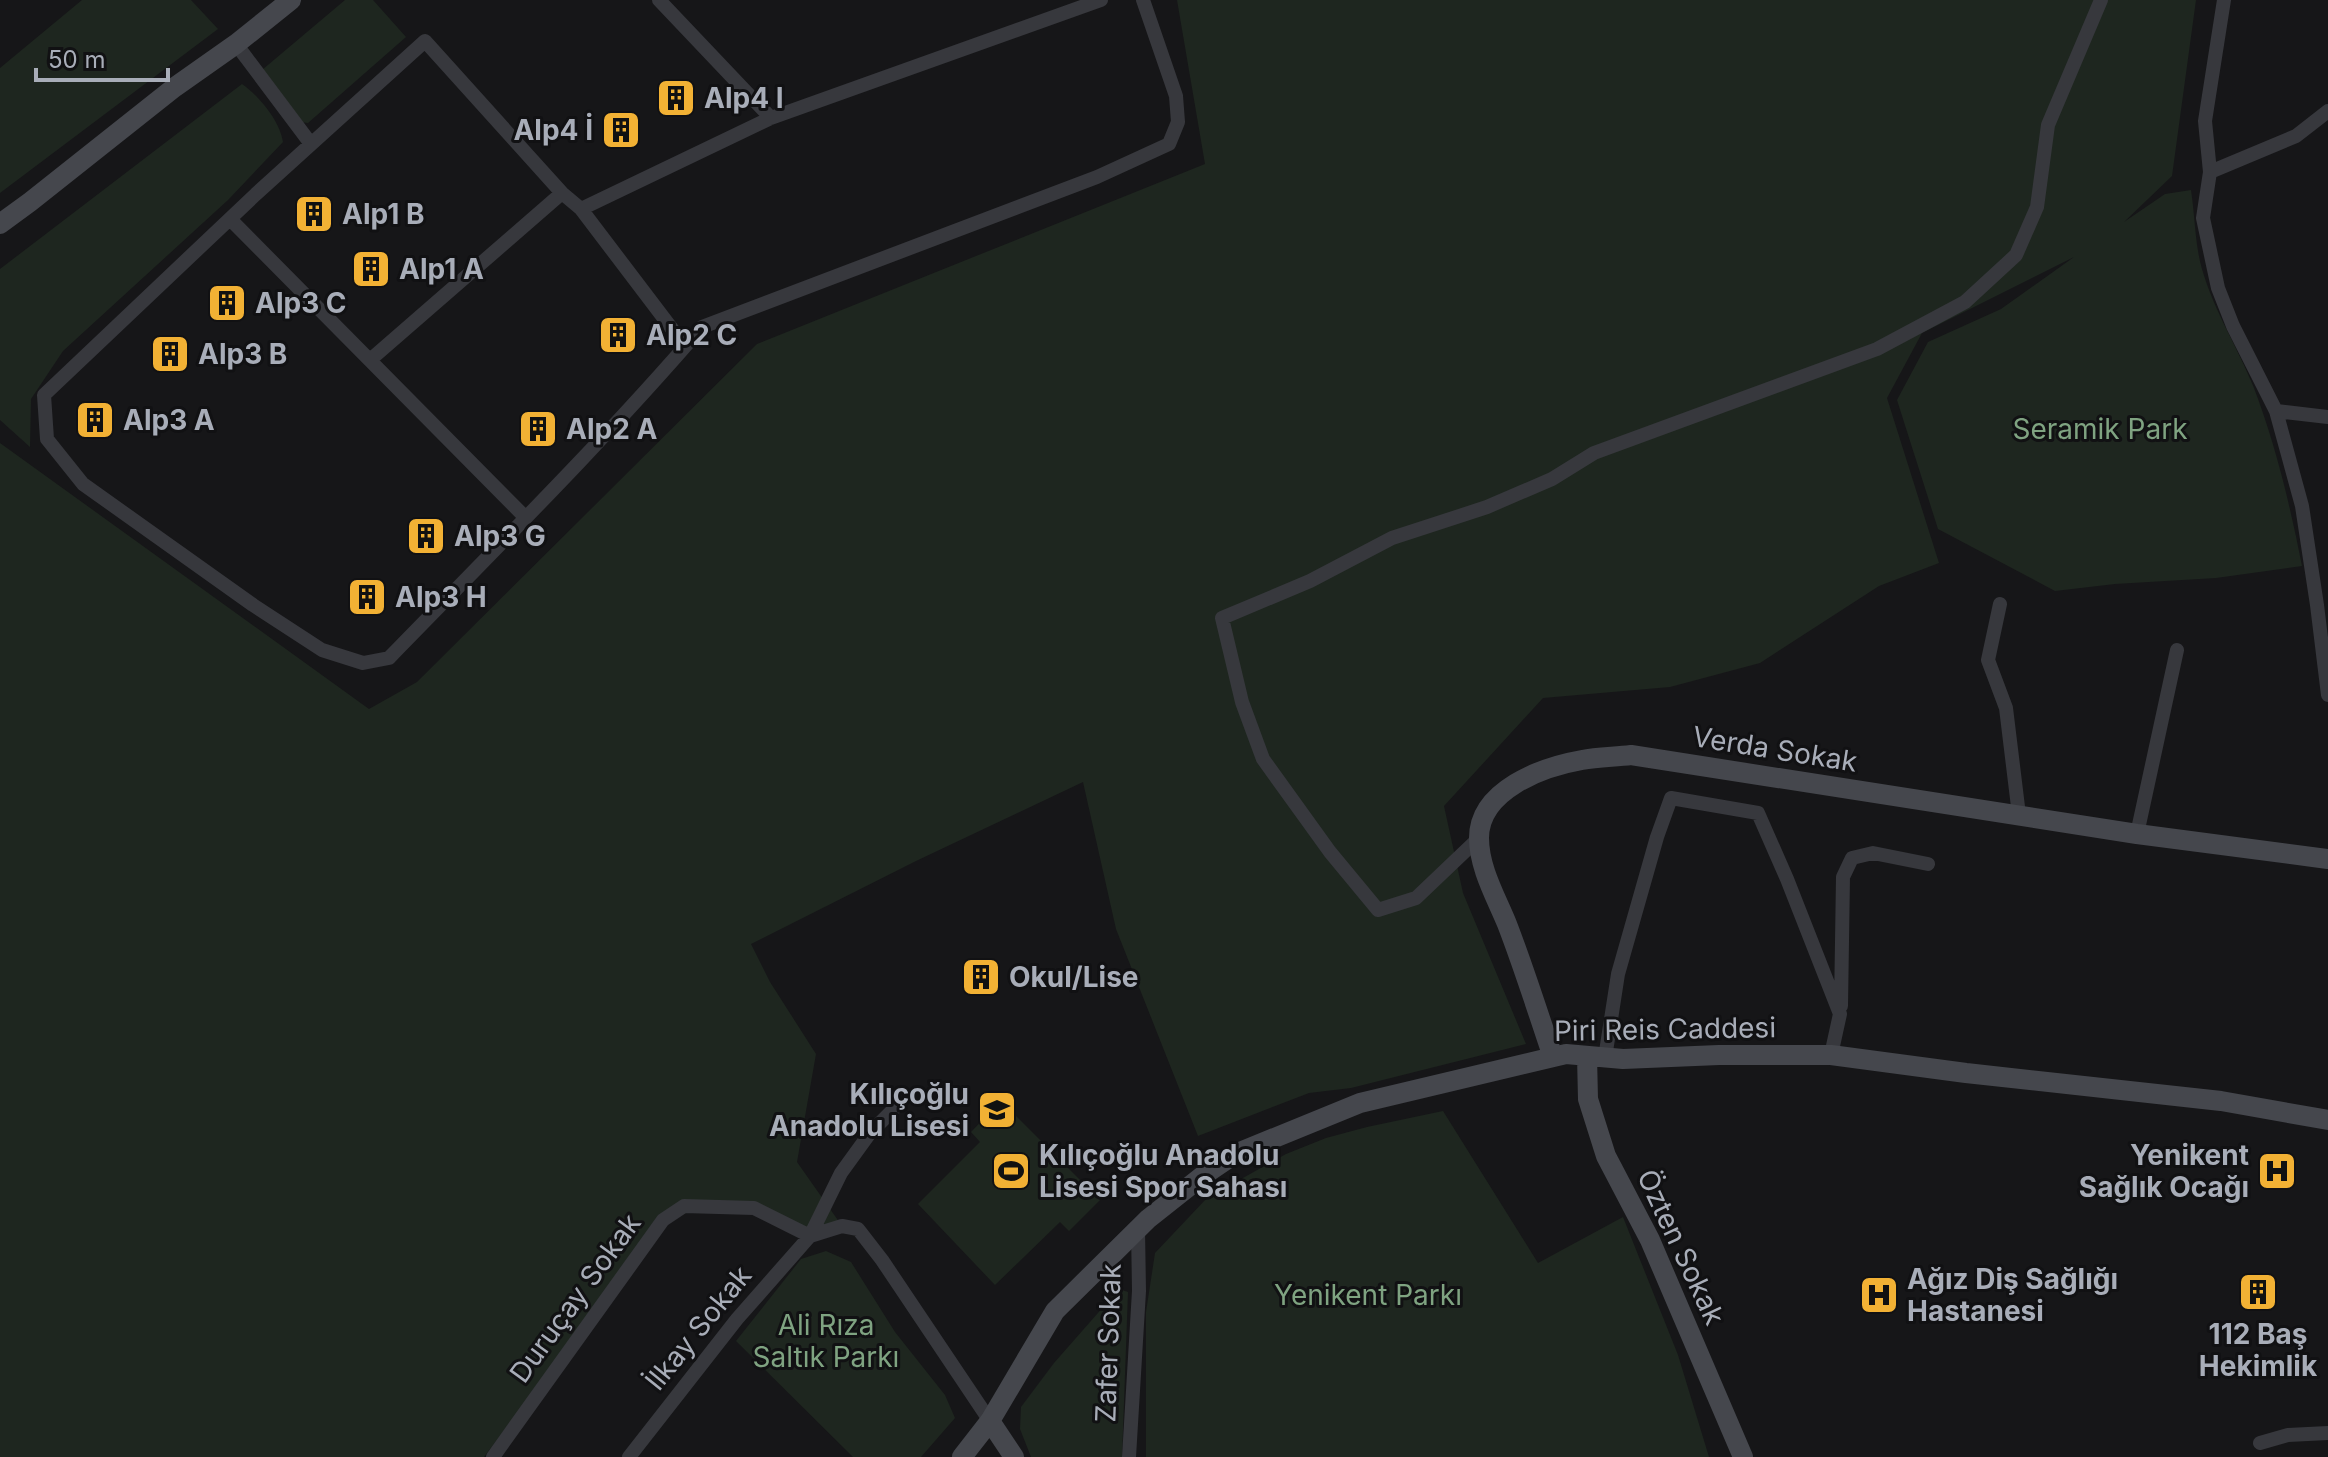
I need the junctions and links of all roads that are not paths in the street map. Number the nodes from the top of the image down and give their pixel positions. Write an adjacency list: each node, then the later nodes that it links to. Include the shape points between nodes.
1 (291, 0): 7 (street)
2 (659, 0): 9 (street)
3 (1101, 0): 9 (street)
4 (1143, 0): 16 (street, via 1176,96 1178,122 1169,144 1097,177 702,327)
5 (2101, 0): 26 (street, via 2048,125 2037,207 2016,255 1965,302 1877,349 1594,453 1539,485 1392,538 1222,618 1242,702 1263,759 1378,910 1416,898)
6 (2224, 0): 11 (street, via 2205,121)
7 (236, 44): 10 (street); 15 (street)
8 (2328, 111): 11 (street, via 2296,136)
9 (771, 118): 13 (street)
10 (311, 144): 12 (street, via 425,41); 14 (street)
11 (2210, 172): 18 (street, via 2203,218 2218,288)
12 (562, 193): 13 (street); 17 (street)
13 (581, 209): 16 (street)
14 (230, 219): 17 (street); 20 (street, via 44,395 47,439 83,484 322,650 363,663 389,658)
15 (0, 224)
16 (685, 346): 20 (street)
17 (370, 360): 20 (street)
18 (2276, 411): 19 (street); 23 (street, via 2302,506)
19 (2328, 417)
20 (525, 517)
21 (2000, 604): 24 (street, via 1988,660 2006,708)
22 (2177, 650): 25 (street)
23 (2328, 695)
24 (2019, 815): 25 (street, Verda Sokak); 26 (street, Verda Sokak, via 1631,755 1581,760 1509,787 1481,818)
25 (2137, 834): 27 (street, Verda Sokak)
26 (1479, 838): 31 (street, via 1481,861)
27 (2328, 859)
28 (1928, 864): 29 (street, via 1873,853 1852,858 1843,877)
29 (1840, 1014): 30 (street); 32 (street, via 1758,813 1671,798)
30 (1831, 1055): 32 (street, Piri Reis Caddesi); 34 (street, Piri Reis Caddesi, via 2221,1101)
31 (1553, 1057): 32 (street, Piri Reis Caddesi); 35 (street, Piri Reis Caddesi, via 1360,1103 1235,1154)
32 (1596, 1057): 45 (street, Özten Sokak, via 1588,1099 1606,1156 1650,1240)
33 (893, 1110): 36 (street, İlkay Sokak, via 841,1173)
34 (2328, 1120)
35 (1138, 1230): 37 (street, Piri Reis Caddesi, via 1055,1311); 44 (street, Zafer Sokak)
36 (810, 1236): 37 (street, via 842,1226 858,1229); 40 (street, Duruçay Sokak, via 754,1208 684,1206 663,1220); 41 (street, İlkay Sokak)
37 (990, 1421): 42 (street, Piri Reis Caddesi); 43 (street)
38 (2328, 1433): 39 (street)
39 (2260, 1443)
40 (493, 1457)
41 (629, 1457)
42 (962, 1457)
43 (1014, 1457)
44 (1129, 1457)
45 (1743, 1457)

